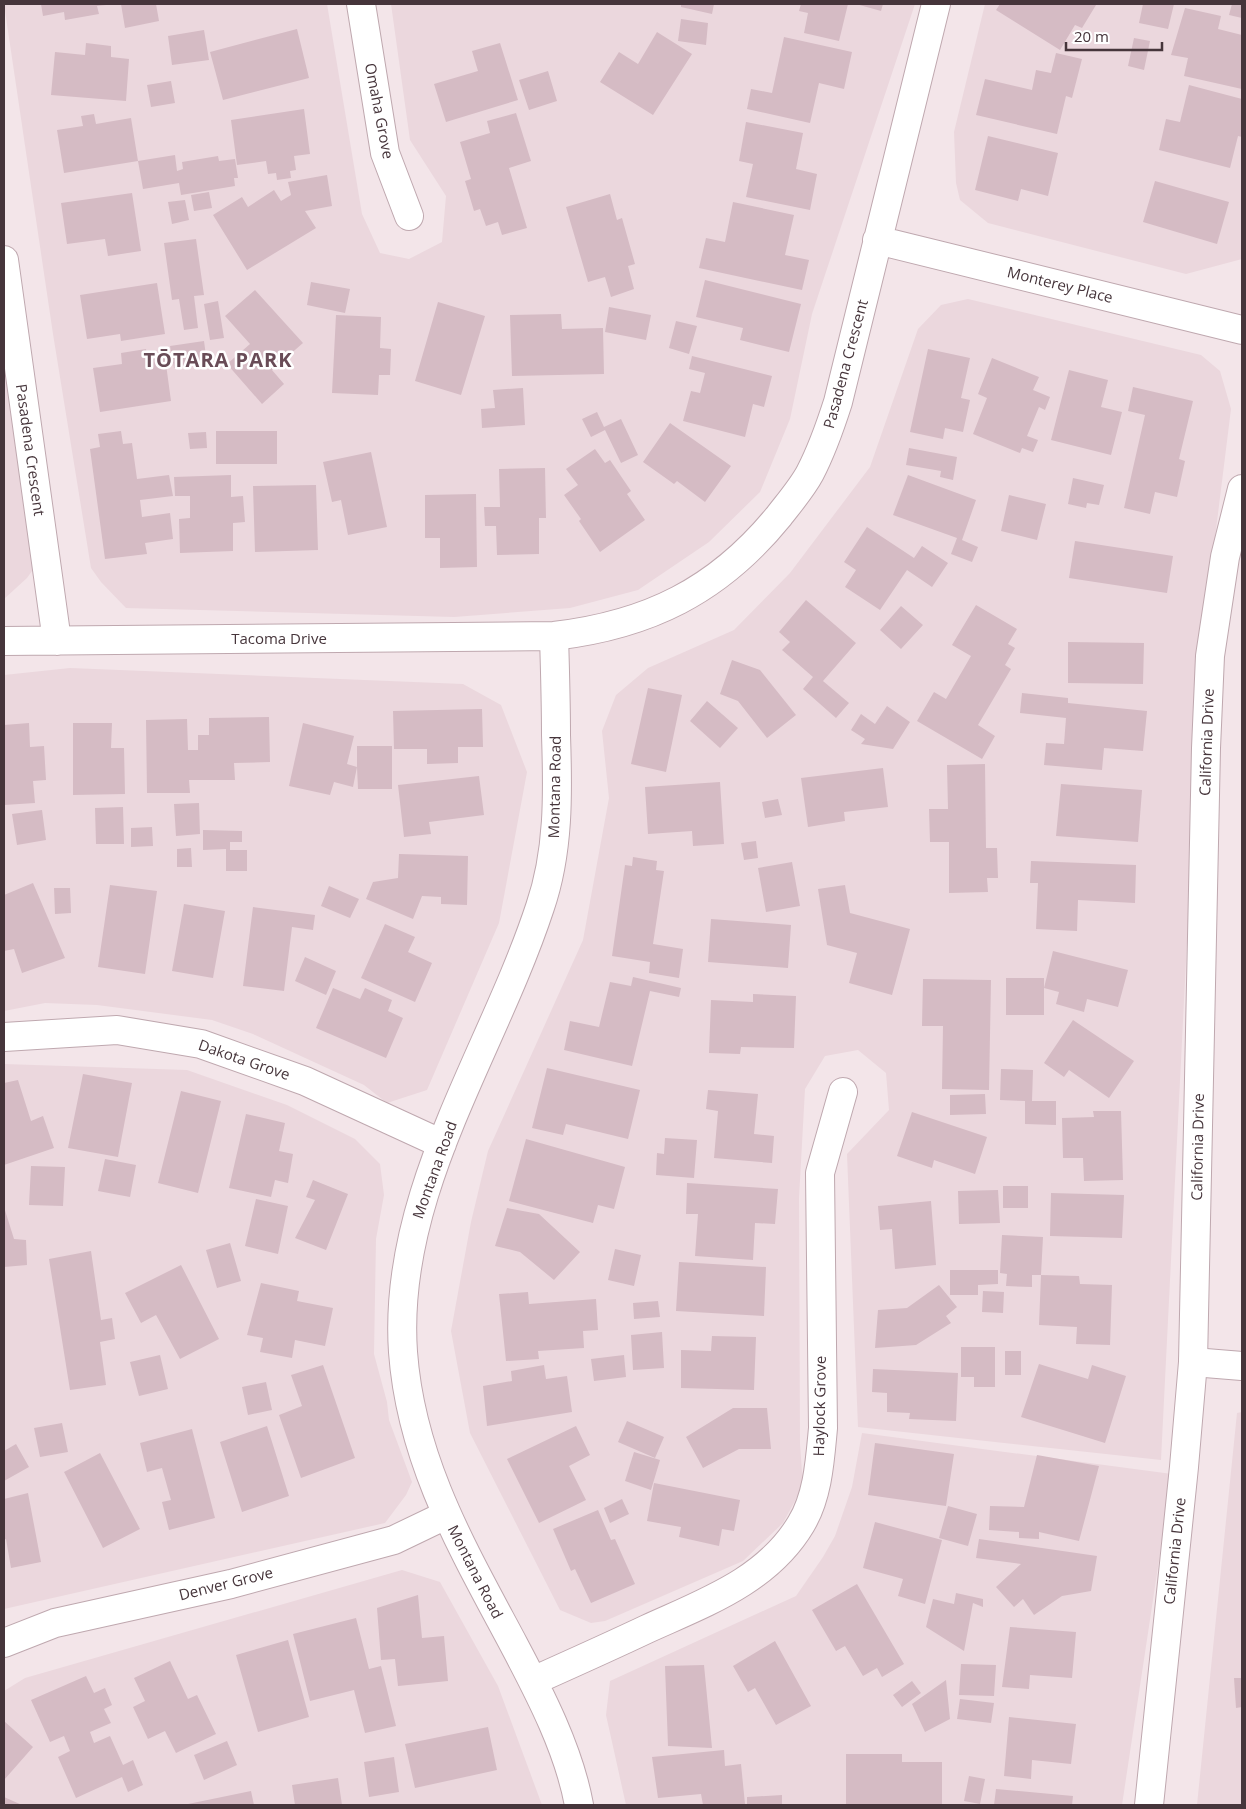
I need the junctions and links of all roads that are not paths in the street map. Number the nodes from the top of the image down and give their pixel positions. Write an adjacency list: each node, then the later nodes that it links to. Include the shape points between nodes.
1 (360, 4): 3 (street, Omaha Grove, via 385,153)
2 (936, 4): 4 (street, Pasadena Crescent)
3 (408, 216)
4 (877, 240): 6 (street, Monterey Place); 8 (street, Pasadena Crescent, via 838,402 824,442 809,475 767,530 740,558 688,596 650,614 588,632)
5 (4, 260): 10 (street, Pasadena Crescent)
6 (1242, 330)
7 (1242, 489): 14 (street, California Drive, via 1225,557 1210,656)
8 (554, 636): 10 (street, Tacoma Drive); 13 (street, Montana Road, via 558,784 552,854 541,905)
9 (4, 641): 10 (street, Tacoma Drive)
10 (57, 641)
11 (4, 1037): 13 (street, Dakota Grove, via 117,1030 201,1044 305,1081)
12 (843, 1092): 18 (street, Haylock Grove, via 820,1173 822,1428 819,1466 802,1523 784,1549 762,1570 738,1586)
13 (442, 1144): 16 (street, Montana Road, via 420,1202 409,1249 403,1351 409,1401 422,1452)
14 (1193, 1362): 15 (street); 20 (street, California Drive)
15 (1242, 1366)
16 (446, 1515): 17 (street, Denver Grove, via 394,1540 232,1584 55,1623); 18 (street, Montana Road)
17 (4, 1643)
18 (533, 1682): 19 (street, Montana Road, via 562,1747)
19 (579, 1805)
20 (1149, 1805)

